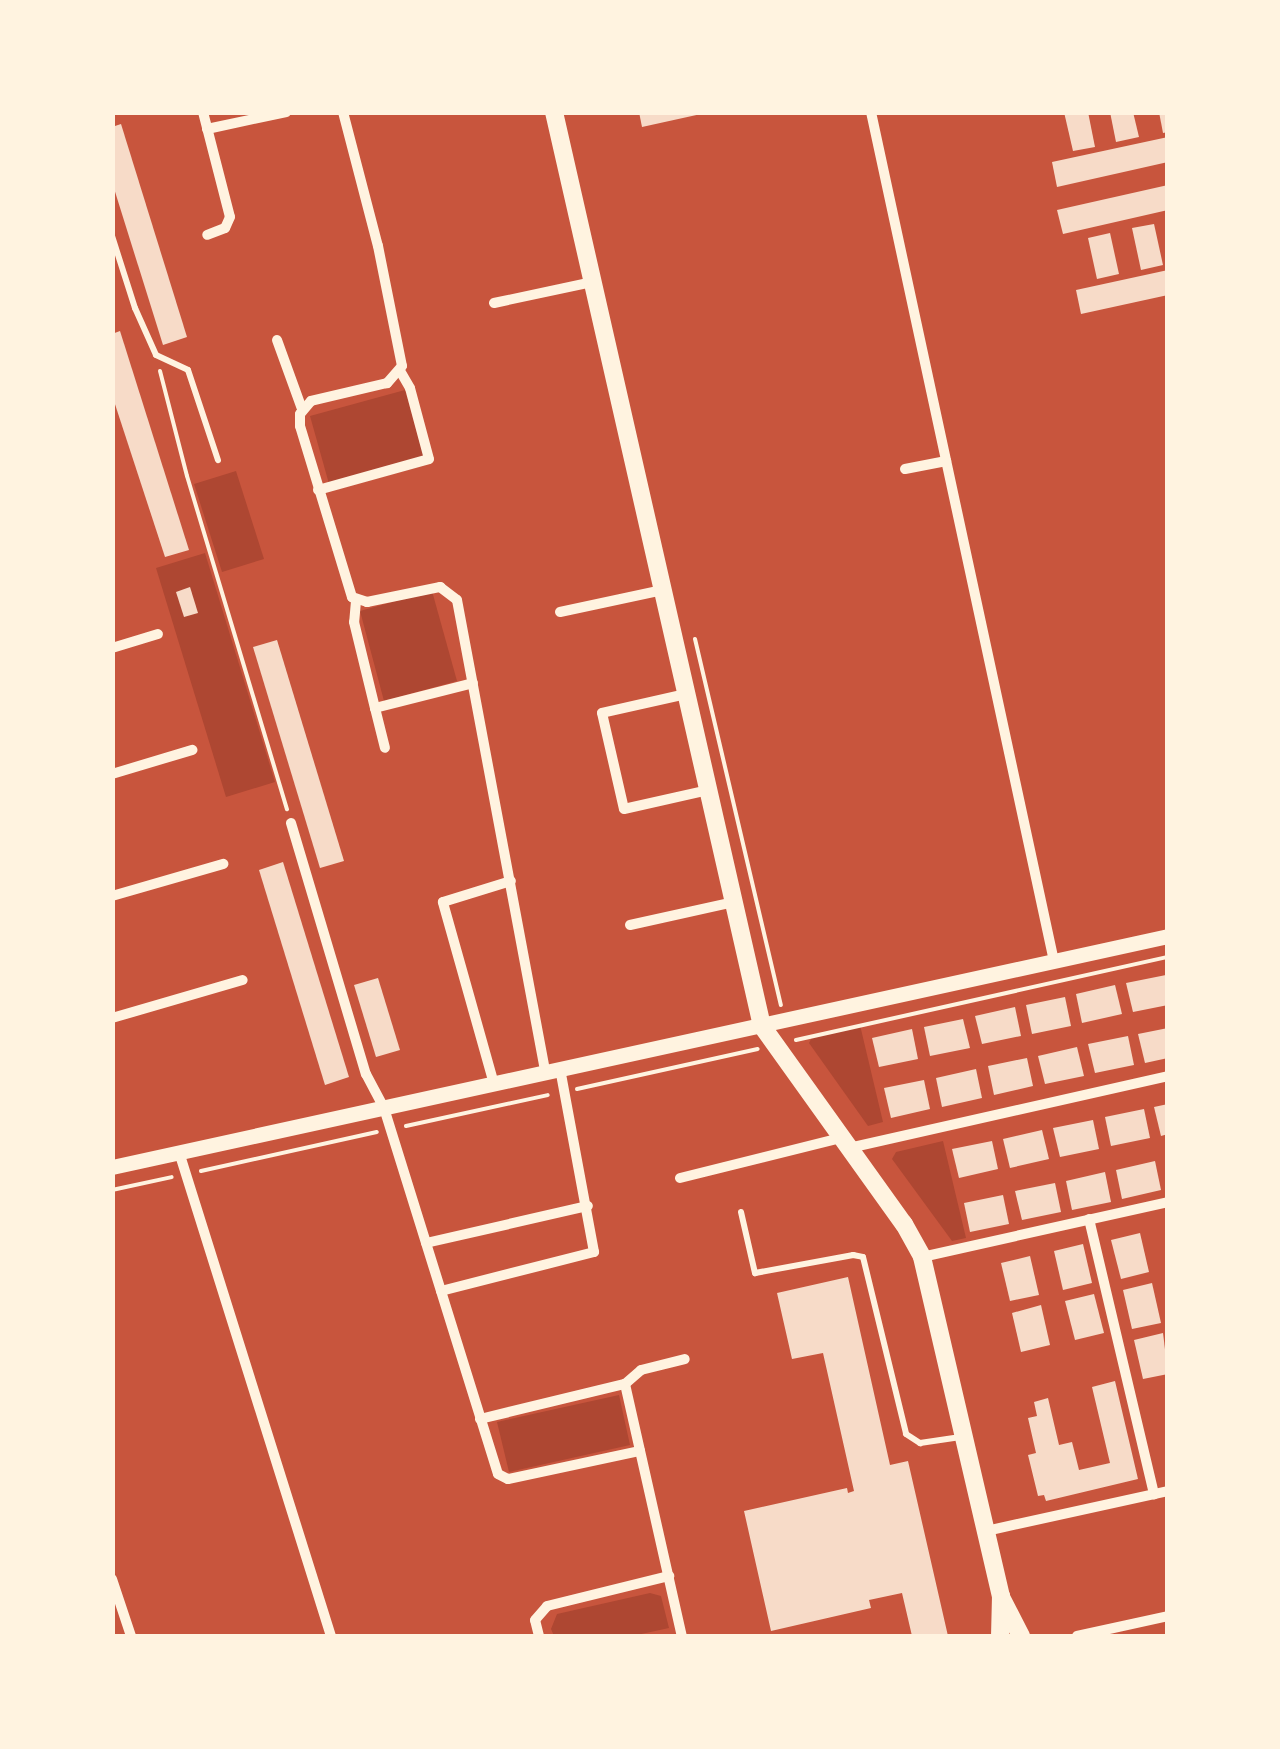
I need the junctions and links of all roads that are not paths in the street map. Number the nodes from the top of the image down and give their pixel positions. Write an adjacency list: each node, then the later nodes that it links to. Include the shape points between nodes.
1 (203, 112): 6 (street)
2 (286, 112): 6 (street)
3 (343, 112): 12 (street, via 386,282)
4 (554, 112): 9 (main road)
5 (871, 112): 15 (street)
6 (208, 129): 7 (street, via 230,217 225,228)
7 (207, 235)
8 (112, 236): 14 (lane, via 156,355 188,370)
9 (592, 282): 10 (street); 18 (main road)
10 (494, 304)
11 (277, 340): 13 (street)
12 (400, 371): 13 (street, via 387,384 316,399); 17 (street, via 429,459)
13 (302, 409): 17 (street, via 300,426)
14 (218, 460)
15 (946, 461): 16 (street); 37 (street)
16 (906, 470)
17 (318, 490): 19 (street)
18 (662, 590): 20 (street); 24 (main road)
19 (356, 600): 23 (street, via 449,590 457,600); 25 (street, via 354,622)
20 (560, 612)
21 (158, 634): 22 (street)
22 (112, 648)
23 (473, 683): 25 (street); 32 (street)
24 (686, 694): 29 (main road); 29 (street, via 602,713 624,810)
25 (375, 708): 26 (street)
26 (385, 748)
27 (192, 750): 28 (street)
28 (112, 774)
29 (708, 790): 34 (main road)
30 (291, 823): 44 (street, via 366,1074)
31 (222, 864): 33 (street)
32 (512, 881): 41 (street); 43 (street, via 443,902)
33 (112, 896)
34 (734, 902): 35 (street); 40 (main road)
35 (630, 925)
36 (1168, 936): 37 (street)
37 (1054, 961): 40 (street)
38 (244, 980): 39 (street)
39 (112, 1018)
40 (762, 1026): 41 (street); 45 (main road)
41 (552, 1071): 43 (street); 50 (street, via 565,1091)
42 (1168, 1076): 45 (street)
43 (494, 1084): 44 (street)
44 (384, 1108): 46 (street); 53 (street)
45 (844, 1143): 48 (street); 54 (main road)
46 (179, 1152): 47 (street); 69 (street)
47 (112, 1167)
48 (680, 1178)
49 (1168, 1202): 52 (street)
50 (588, 1206): 53 (street); 55 (street, via 594,1252)
51 (740, 1212): 59 (lane, via 755,1274 863,1257 906,1434 920,1443)
52 (1089, 1219): 54 (street); 62 (street)
53 (426, 1243): 55 (street)
54 (922, 1257): 59 (main road)
55 (441, 1291): 58 (street)
56 (685, 1358): 57 (street, via 640,1370)
57 (625, 1384): 58 (street); 60 (street)
58 (480, 1419): 60 (street, via 505,1480)
59 (965, 1436): 63 (main road)
60 (640, 1451): 64 (street)
61 (1168, 1491): 62 (street)
62 (1154, 1494): 63 (street)
63 (986, 1531): 66 (main road)
64 (668, 1576): 70 (street, via 547,1606 536,1614); 71 (street)
65 (112, 1579): 68 (street)
66 (1000, 1596): 72 (main road); 73 (main road)
67 (1168, 1616): 74 (street)
68 (131, 1636)
69 (330, 1636)
70 (539, 1636)
71 (682, 1636)
72 (1000, 1636)
73 (1021, 1636)
74 (1077, 1636)

